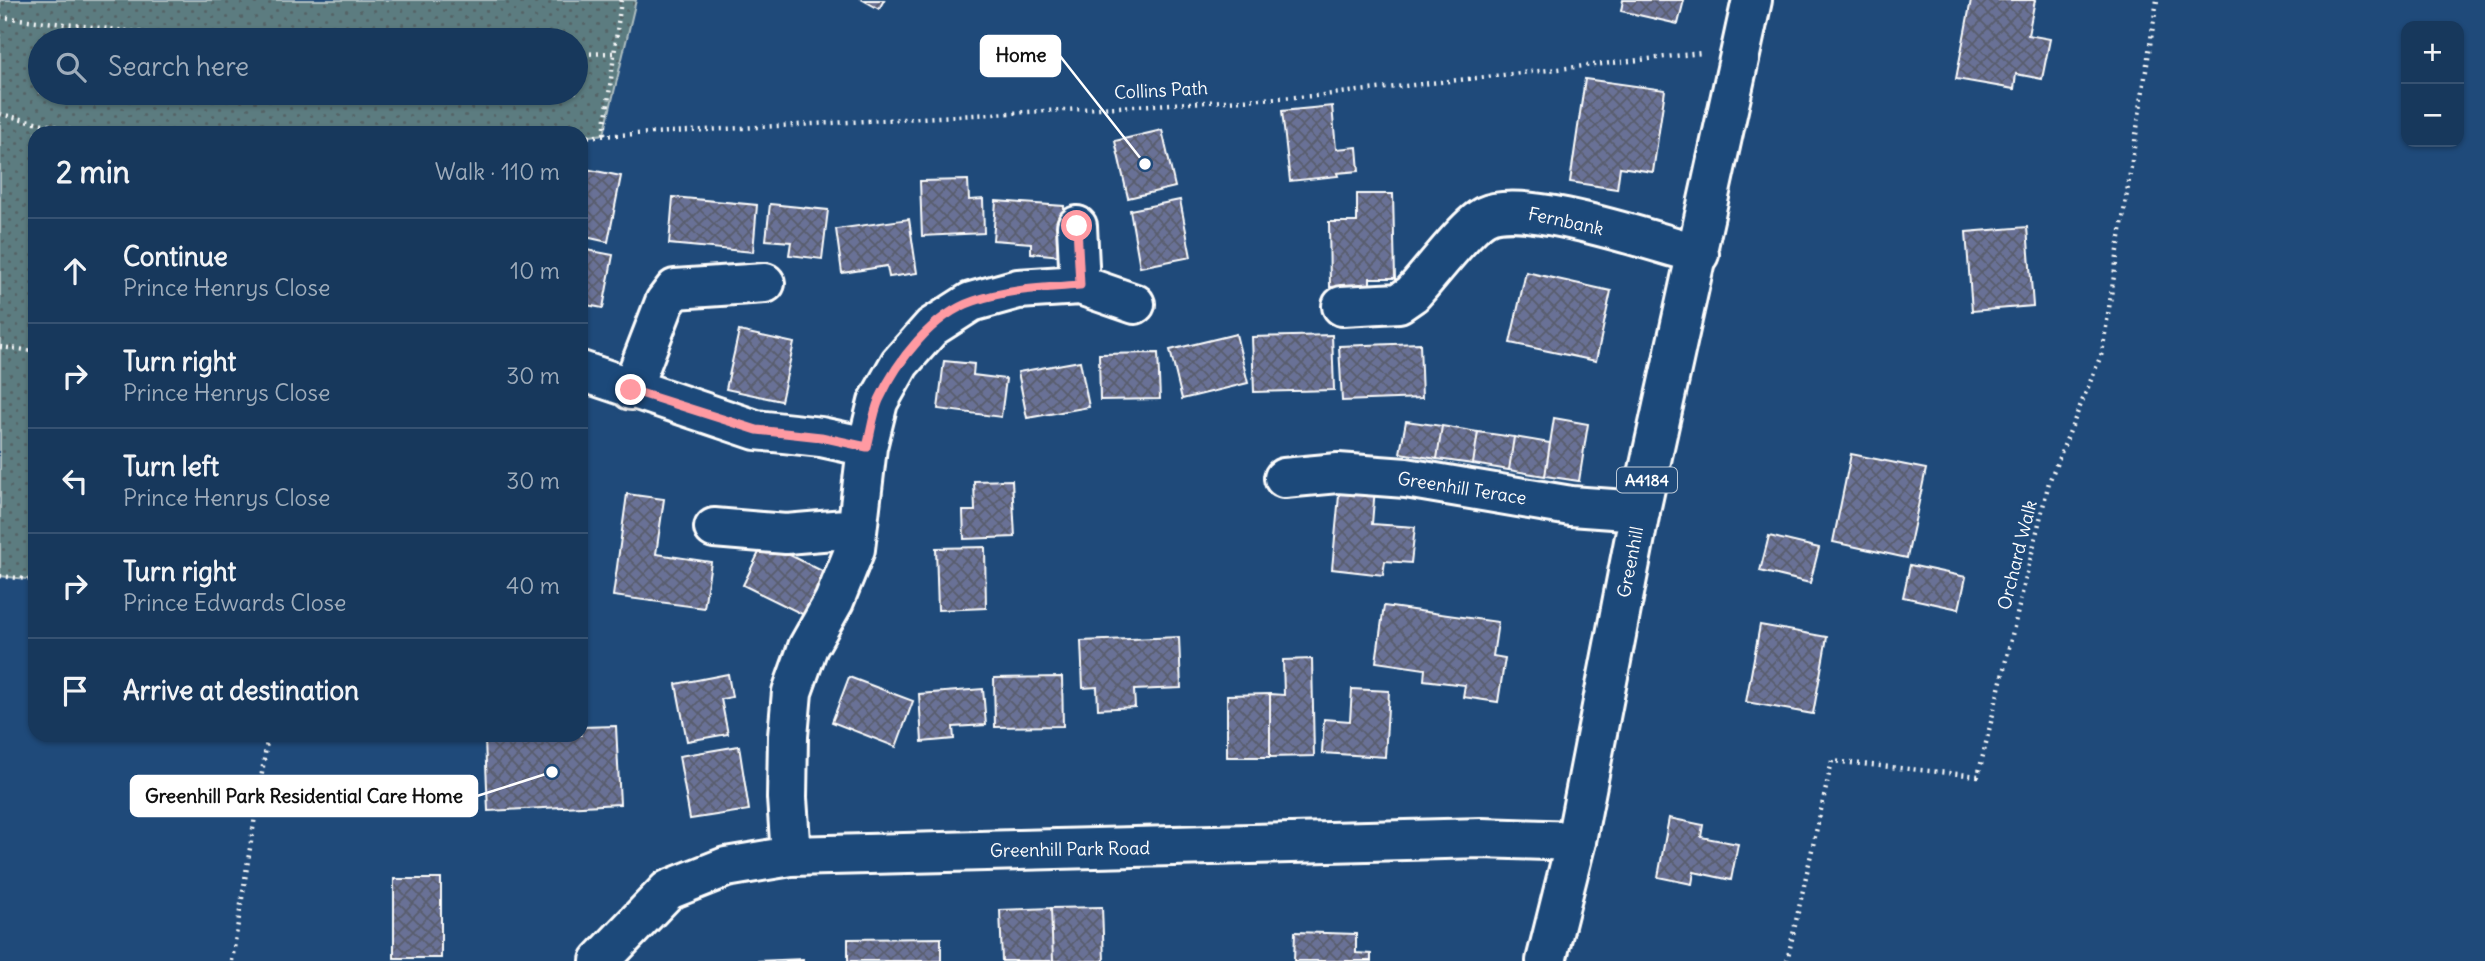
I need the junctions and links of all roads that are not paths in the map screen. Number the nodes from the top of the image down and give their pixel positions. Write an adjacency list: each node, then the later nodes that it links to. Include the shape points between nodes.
1 (1752, 0): 3 (street, Greenhill / A4184)
2 (1077, 226): 5 (street)
3 (1699, 254): 7 (street, Fernbank, via 1535,212 1507,210 1483,217 1399,303); 12 (street, Greenhill / A4184)
4 (765, 283): 9 (street, via 675,289 665,302)
5 (1080, 285): 6 (street); 10 (street, via 1018,289 971,302 932,327 900,363 878,402)
6 (1135, 304)
7 (1342, 306)
8 (588, 374): 9 (street)
9 (631, 390): 10 (street, via 757,430)
10 (867, 447): 14 (street)
11 (1284, 478): 12 (street, Greenhill Terace, via 1338,473 1406,478 1571,506)
12 (1640, 511): 15 (street, Greenhill / A4184)
13 (714, 528): 14 (street, via 786,534)
14 (857, 528): 16 (street, via 855,549 834,601 808,647 792,692 787,748)
15 (1576, 841): 16 (street, Greenhill Park Road, via 1482,838); 18 (street, Greenhill / A4184)
16 (790, 856): 17 (street, Greenhill Park Road, via 726,867 668,890)
17 (600, 961)
18 (1546, 961)

